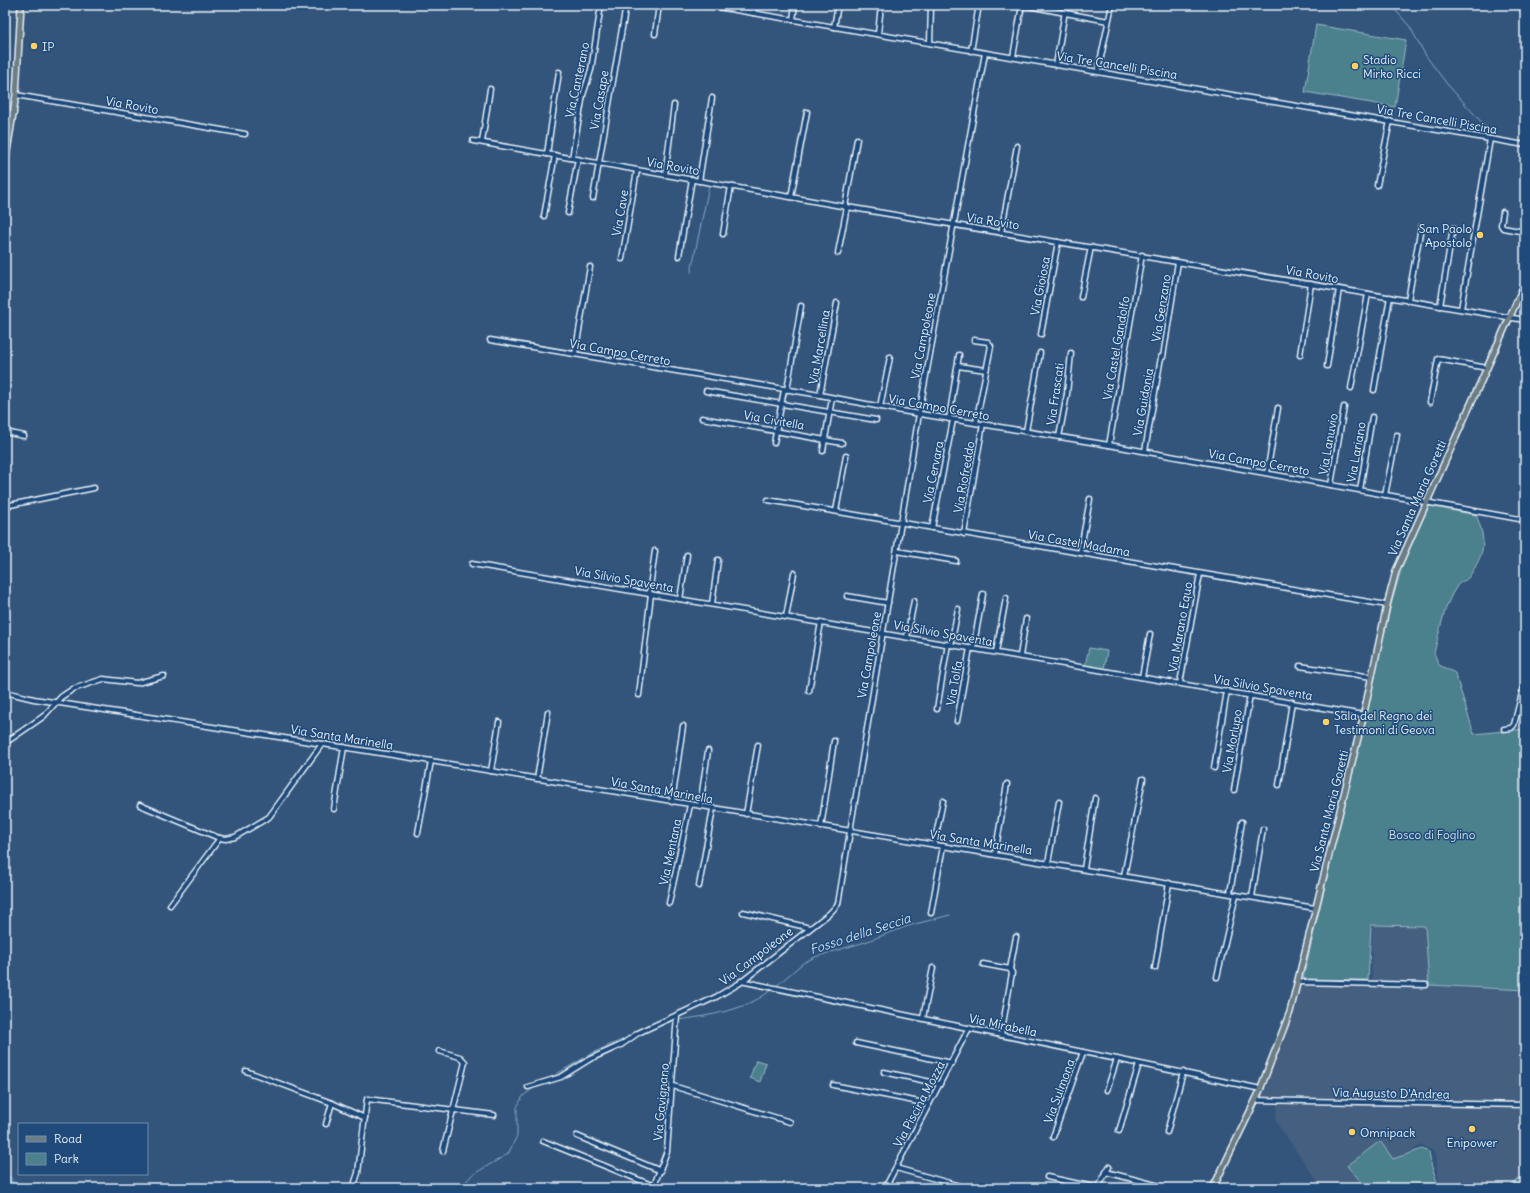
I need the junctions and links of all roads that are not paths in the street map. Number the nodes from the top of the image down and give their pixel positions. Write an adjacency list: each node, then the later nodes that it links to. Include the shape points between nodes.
1 (21, 5): 32 (main road)
2 (601, 5): 48 (street, Via Canterano, via 591,70)
3 (626, 5): 50 (street, Via Casape)
4 (659, 5): 22 (street)
5 (706, 5): 16 (street, Via Tre Cancelli Piscina)
6 (754, 5): 16 (street)
7 (795, 5): 19 (street)
8 (838, 5): 21 (street)
9 (881, 5): 23 (street)
10 (931, 5): 24 (street)
11 (979, 5): 25 (street)
12 (1022, 5): 17 (street); 27 (street)
13 (1066, 5): 17 (street)
14 (1112, 5): 20 (street)
15 (1522, 5): 18 (main road)
16 (753, 13): 19 (street, Via Tre Cancelli Piscina)
17 (1064, 13): 20 (street); 28 (street)
18 (1525, 14)
19 (793, 20): 21 (street, Via Tre Cancelli Piscina)
20 (1108, 21): 29 (street)
21 (834, 27): 23 (street, Via Tre Cancelli Piscina)
22 (655, 34)
23 (878, 34): 24 (street, Via Tre Cancelli Piscina)
24 (930, 44): 25 (street, Via Tre Cancelli Piscina)
25 (971, 51): 26 (street, Via Tre Cancelli Piscina)
26 (985, 53): 27 (street, Via Tre Cancelli Piscina); 64 (street, Via Campoleone)
27 (1013, 57): 28 (street, Via Tre Cancelli Piscina)
28 (1056, 65): 29 (street, Via Tre Cancelli Piscina)
29 (1098, 71): 38 (street, Via Tre Cancelli Piscina)
30 (559, 72): 46 (street)
31 (490, 89): 43 (street)
32 (16, 95): 36 (main road); 39 (street, Via Rovito)
33 (712, 98): 55 (street)
34 (674, 105): 53 (street)
35 (807, 112): 58 (street)
36 (14, 113): 37 (street); 51 (main road)
37 (5, 114)
38 (1390, 122): 41 (street, Via Tre Cancelli Piscina); 56 (street)
39 (245, 134)
40 (856, 139): 60 (street)
41 (1490, 139): 44 (street, Via Tre Cancelli Piscina); 88 (street)
42 (473, 141): 43 (street, Via Rovito)
43 (482, 142): 46 (street, Via Rovito)
44 (1525, 145)
45 (1017, 146): 68 (street)
46 (547, 154): 47 (street, Via Rovito)
47 (555, 155): 48 (street, Via Rovito); 63 (street)
48 (572, 158): 49 (street, Via Rovito)
49 (578, 159): 50 (street, Via Rovito); 62 (street)
50 (599, 163): 52 (street, Via Rovito); 59 (street, Via Casape)
51 (5, 164)
52 (637, 170): 53 (street, Via Rovito); 75 (street, Via Cave)
53 (665, 174): 54 (street, Via Rovito)
54 (692, 179): 55 (street, Via Rovito); 74 (street)
55 (699, 181): 57 (street, Via Rovito)
56 (1377, 185)
57 (731, 186): 58 (street, Via Rovito); 69 (street)
58 (792, 197): 60 (street, Via Rovito)
59 (593, 198)
60 (846, 207): 64 (street, Via Rovito); 72 (street)
61 (1504, 212): 67 (street, via 1501,225 1503,228)
62 (568, 213)
63 (544, 216)
64 (954, 225): 68 (street, Via Rovito); 117 (street, Via Campoleone)
65 (1421, 227): 84 (street)
66 (1453, 228): 87 (street)
67 (1525, 232)
68 (1001, 233): 70 (street, Via Rovito)
69 (723, 234)
70 (1058, 242): 71 (street, Via Rovito); 91 (street, Via Gioiosa)
71 (1091, 247): 73 (street, Via Rovito); 83 (street)
72 (838, 253)
73 (1142, 255): 76 (street, Via Rovito); 133 (street, Via Castel Gandolfo)
74 (679, 256)
75 (622, 259)
76 (1178, 262): 79 (street, Via Rovito); 100 (street, Via Genzano)
77 (590, 267): 96 (street)
78 (1525, 282): 89 (main road, Via Santa Maria Goretti)
79 (1311, 284): 80 (street, Via Rovito); 97 (street)
80 (1339, 289): 81 (street, Via Rovito); 102 (street)
81 (1368, 294): 82 (street, Via Rovito); 105 (street)
82 (1390, 297): 84 (street, Via Rovito); 107 (street)
83 (1082, 298)
84 (1408, 300): 87 (street, Via Rovito)
85 (836, 303): 109 (street, Via Marcellina)
86 (801, 306): 106 (street)
87 (1440, 306): 88 (street, Via Rovito)
88 (1461, 309): 89 (street, Via Rovito)
89 (1509, 317): 90 (street, Via Rovito); 103 (main road, Via Santa Maria Goretti)
90 (1525, 320)
91 (1041, 334)
92 (490, 340): 96 (street, Via Campo Cerreto)
93 (974, 340): 104 (street, via 988,342 990,345)
94 (1040, 353): 125 (street)
95 (1071, 353): 129 (street, Via Frascati)
96 (575, 354): 106 (street, Via Campo Cerreto)
97 (1300, 355)
98 (959, 356): 101 (street, Via Cervara)
99 (890, 357): 113 (street)
100 (1162, 357): 135 (street, Via Guidonia)
101 (958, 366): 104 (street); 120 (street, Via Cervara)
102 (1327, 366)
103 (1487, 368): 111 (street, via 1438,359); 144 (main road, Via Santa Maria Goretti)
104 (986, 370): 122 (street)
105 (1352, 388)
106 (785, 390): 109 (street, Via Campo Cerreto); 112 (street)
107 (1374, 390)
108 (706, 391): 112 (street)
109 (820, 395): 110 (street, Via Campo Cerreto)
110 (832, 398): 113 (street, Via Campo Cerreto); 116 (street)
111 (1430, 402)
112 (781, 404): 116 (street); 124 (street)
113 (880, 407): 117 (street, Via Campo Cerreto)
114 (1344, 407): 138 (street, Via Lanuvio)
115 (1278, 408): 137 (street)
116 (829, 412): 121 (street); 130 (street)
117 (919, 414): 120 (street, Via Campo Cerreto); 148 (street, Via Campoleone)
118 (1372, 417): 140 (street, Via Lariano)
119 (702, 418): 124 (street, Via Civitella)
120 (951, 419): 122 (street, Via Campo Cerreto); 149 (street, Via Cervara)
121 (876, 420)
122 (976, 423): 123 (street, Via Campo Cerreto)
123 (983, 424): 125 (street, Via Campo Cerreto); 150 (street, Via Riofreddo)
124 (776, 431): 130 (street, Via Civitella); 132 (street)
125 (1026, 431): 129 (street, Via Campo Cerreto)
126 (5, 432): 127 (street)
127 (24, 436)
128 (1397, 436): 141 (street)
129 (1059, 437): 133 (street, Via Campo Cerreto)
130 (825, 439): 131 (street, Via Civitella); 134 (street)
131 (842, 442)
132 (774, 443)
133 (1109, 445): 135 (street, Via Campo Cerreto)
134 (823, 451)
135 (1145, 451): 137 (street, Via Campo Cerreto)
136 (846, 456): 146 (street)
137 (1267, 473): 138 (street, Via Campo Cerreto)
138 (1331, 485): 140 (street, Via Campo Cerreto)
139 (94, 488): 145 (street)
140 (1360, 490): 141 (street, Via Campo Cerreto)
141 (1385, 495): 144 (street, Via Campo Cerreto)
142 (1090, 499): 153 (street)
143 (768, 500): 146 (street, Via Castel Madama)
144 (1426, 503): 147 (street, Via Campo Cerreto); 168 (main road, Via Santa Maria Goretti, via 1401,558)
145 (5, 506)
146 (836, 511): 148 (street, Via Castel Madama)
147 (1525, 520)
148 (902, 522): 149 (street, Via Castel Madama); 152 (street, Via Campoleone)
149 (932, 528): 150 (street, Via Castel Madama)
150 (964, 534): 153 (street, Via Castel Madama)
151 (655, 551): 160 (street)
152 (897, 551): 156 (street); 167 (street, Via Campoleone)
153 (1080, 553): 159 (street, Via Castel Madama)
154 (687, 555): 164 (street)
155 (718, 560): 166 (street)
156 (956, 561)
157 (472, 564): 160 (street, Via Silvio Spaventa)
158 (794, 573): 170 (street)
159 (1200, 574): 168 (street, Via Castel Madama); 185 (street, Via Marano Equo)
160 (650, 594): 164 (street, Via Silvio Spaventa); 189 (street)
161 (983, 594): 177 (street, Via Tolfa)
162 (847, 596): 167 (street)
163 (1006, 598): 178 (street)
164 (680, 599): 166 (street, Via Silvio Spaventa)
165 (914, 601): 175 (street)
166 (712, 604): 170 (street, Via Silvio Spaventa)
167 (888, 604): 173 (street, Via Campoleone)
168 (1387, 605): 183 (main road, Via Santa Maria Goretti)
169 (958, 608): 176 (street)
170 (786, 617): 172 (street, Via Silvio Spaventa)
171 (1026, 619): 179 (street)
172 (821, 622): 173 (street, Via Silvio Spaventa); 186 (street)
173 (882, 632): 175 (street, Via Silvio Spaventa); 227 (street, Via Campoleone)
174 (1150, 634): 182 (street)
175 (908, 637): 176 (street, Via Silvio Spaventa)
176 (950, 645): 177 (street, Via Silvio Spaventa); 193 (street)
177 (972, 648): 178 (street, Via Silvio Spaventa); 196 (street, Via Tolfa)
178 (996, 652): 179 (street, Via Silvio Spaventa)
179 (1020, 656): 182 (street, Via Silvio Spaventa)
180 (1300, 666): 183 (street)
181 (164, 676): 191 (street, via 137,683 100,680 70,691)
182 (1142, 677): 185 (street, Via Silvio Spaventa)
183 (1372, 678): 195 (main road, Via Santa Maria Goretti)
184 (1525, 682): 199 (street, via 1514,725)
185 (1180, 684): 188 (street, Via Silvio Spaventa)
186 (809, 691)
187 (5, 692): 191 (street, Via Santa Marinella)
188 (1227, 692): 190 (street, Via Silvio Spaventa); 207 (street)
189 (639, 695)
190 (1250, 695): 192 (street, Via Silvio Spaventa); 213 (street, Via Morlupo)
191 (56, 702): 201 (street, via 44,716); 202 (street, Via Santa Marinella)
192 (1292, 702): 195 (street, Via Silvio Spaventa); 212 (street)
193 (937, 709)
194 (548, 712): 209 (street)
195 (1364, 715): 243 (main road, Via Santa Maria Goretti)
196 (957, 721)
197 (499, 722): 208 (street)
198 (683, 726): 216 (street)
199 (1504, 729)
200 (834, 741): 225 (street)
201 (5, 743)
202 (322, 744): 204 (street, Via Santa Marinella); 229 (street, via 269,817 237,836)
203 (758, 744): 223 (street)
204 (344, 747): 206 (street, Via Santa Marinella); 221 (street)
205 (708, 751): 220 (street)
206 (431, 761): 208 (street, Via Santa Marinella); 228 (street)
207 (1214, 768)
208 (491, 771): 209 (street, Via Santa Marinella)
209 (537, 779): 216 (street, Via Santa Marinella)
210 (1143, 779): 235 (street)
211 (1008, 784): 232 (street)
212 (1279, 785)
213 (1234, 790)
214 (1095, 798): 234 (street)
215 (943, 801): 230 (street)
216 (672, 802): 218 (street, Via Santa Marinella)
217 (1059, 802): 233 (street)
218 (690, 805): 220 (street, Via Santa Marinella); 241 (street, Via Mentana)
219 (140, 806): 229 (street)
220 (700, 806): 222 (street, Via Santa Marinella)
221 (334, 809)
222 (713, 809): 223 (street, Via Santa Marinella); 237 (street)
223 (746, 814): 225 (street, Via Santa Marinella)
224 (1242, 822): 238 (street)
225 (821, 827): 227 (street, Via Santa Marinella)
226 (1263, 829): 240 (street)
227 (850, 831): 230 (street, Via Santa Marinella); 246 (street, Via Campoleone, via 839,902 831,912)
228 (418, 833)
229 (220, 838): 242 (street)
230 (934, 845): 231 (street, Via Santa Marinella)
231 (943, 846): 232 (street, Via Santa Marinella); 245 (street)
232 (995, 854): 233 (street, Via Santa Marinella)
233 (1048, 863): 234 (street, Via Santa Marinella)
234 (1084, 869): 235 (street, Via Santa Marinella)
235 (1124, 876): 236 (street, Via Santa Marinella)
236 (1169, 884): 238 (street, Via Santa Marinella); 250 (street)
237 (699, 886)
238 (1230, 894): 239 (street, Via Santa Marinella)
239 (1236, 894): 240 (street, Via Santa Marinella); 252 (street)
240 (1252, 897): 243 (street, Via Santa Marinella)
241 (669, 903)
242 (170, 905)
243 (1315, 908): 254 (main road, Via Santa Maria Goretti)
244 (743, 912): 246 (street)
245 (931, 913)
246 (810, 928): 253 (street, Via Campoleone)
247 (1016, 936): 251 (street)
248 (983, 964): 251 (street)
249 (933, 968): 257 (street)
250 (1155, 968)
251 (1010, 969): 259 (street, via 1012,972)
252 (1217, 977)
253 (741, 981): 256 (street, Via Campoleone, via 708,1002); 257 (street, Via Mirabella)
254 (1298, 982): 255 (street); 273 (main road, Via Santa Maria Goretti, via 1283,1032)
255 (1426, 984)
256 (677, 1015): 271 (street, Via Gavignano); 272 (street, Via Campoleone, via 561,1076)
257 (923, 1018): 258 (street, Via Mirabella)
258 (969, 1028): 259 (street, Via Mirabella); 264 (street, Via Piscina Mozza)
259 (1001, 1035): 262 (street, Via Mirabella)
260 (856, 1043): 264 (street)
261 (439, 1051): 279 (street, via 460,1057 464,1061)
262 (1083, 1052): 263 (street, Via Mirabella); 287 (street, Via Sulmona)
263 (1117, 1059): 265 (street, Via Mirabella); 274 (street)
264 (952, 1062): 269 (street, Via Piscina Mozza)
265 (1139, 1064): 268 (street, Via Mirabella); 284 (street)
266 (246, 1071): 276 (street)
267 (884, 1072): 269 (street)
268 (1183, 1072): 273 (street, Via Mirabella); 285 (street)
269 (940, 1084): 277 (street, Via Piscina Mozza)
270 (833, 1085): 277 (street)
271 (673, 1086): 282 (street); 292 (street, Via Gavignano, via 667,1151)
272 (528, 1087)
273 (1261, 1089): 275 (main road, Via Santa Maria Goretti)
274 (1107, 1090)
275 (1256, 1100): 278 (street, Via Augusto D'Andrea); 301 (main road, Via Santa Maria Goretti)
276 (332, 1103): 281 (street); 283 (street)
277 (930, 1104): 291 (street, Via Piscina Mozza)
278 (1525, 1106)
279 (453, 1109): 280 (street); 281 (street, via 367,1099); 289 (street)
280 (494, 1115)
281 (365, 1118): 296 (street, via 358,1174)
282 (790, 1122)
283 (326, 1124)
284 (1119, 1131)
285 (1167, 1132)
286 (577, 1136): 292 (street)
287 (1053, 1137)
288 (543, 1141): 295 (street)
289 (443, 1151)
290 (1109, 1167): 293 (street)
291 (896, 1168): 297 (street, Via Piscina Mozza); 298 (street)
292 (661, 1171): 295 (street, Via Gavignano)
293 (1106, 1172): 299 (street); 300 (street)
294 (1046, 1177): 299 (street)
295 (654, 1187)
296 (353, 1188)
297 (886, 1188)
298 (967, 1188)
299 (1098, 1188)
300 (1167, 1188)
301 (1213, 1188)

